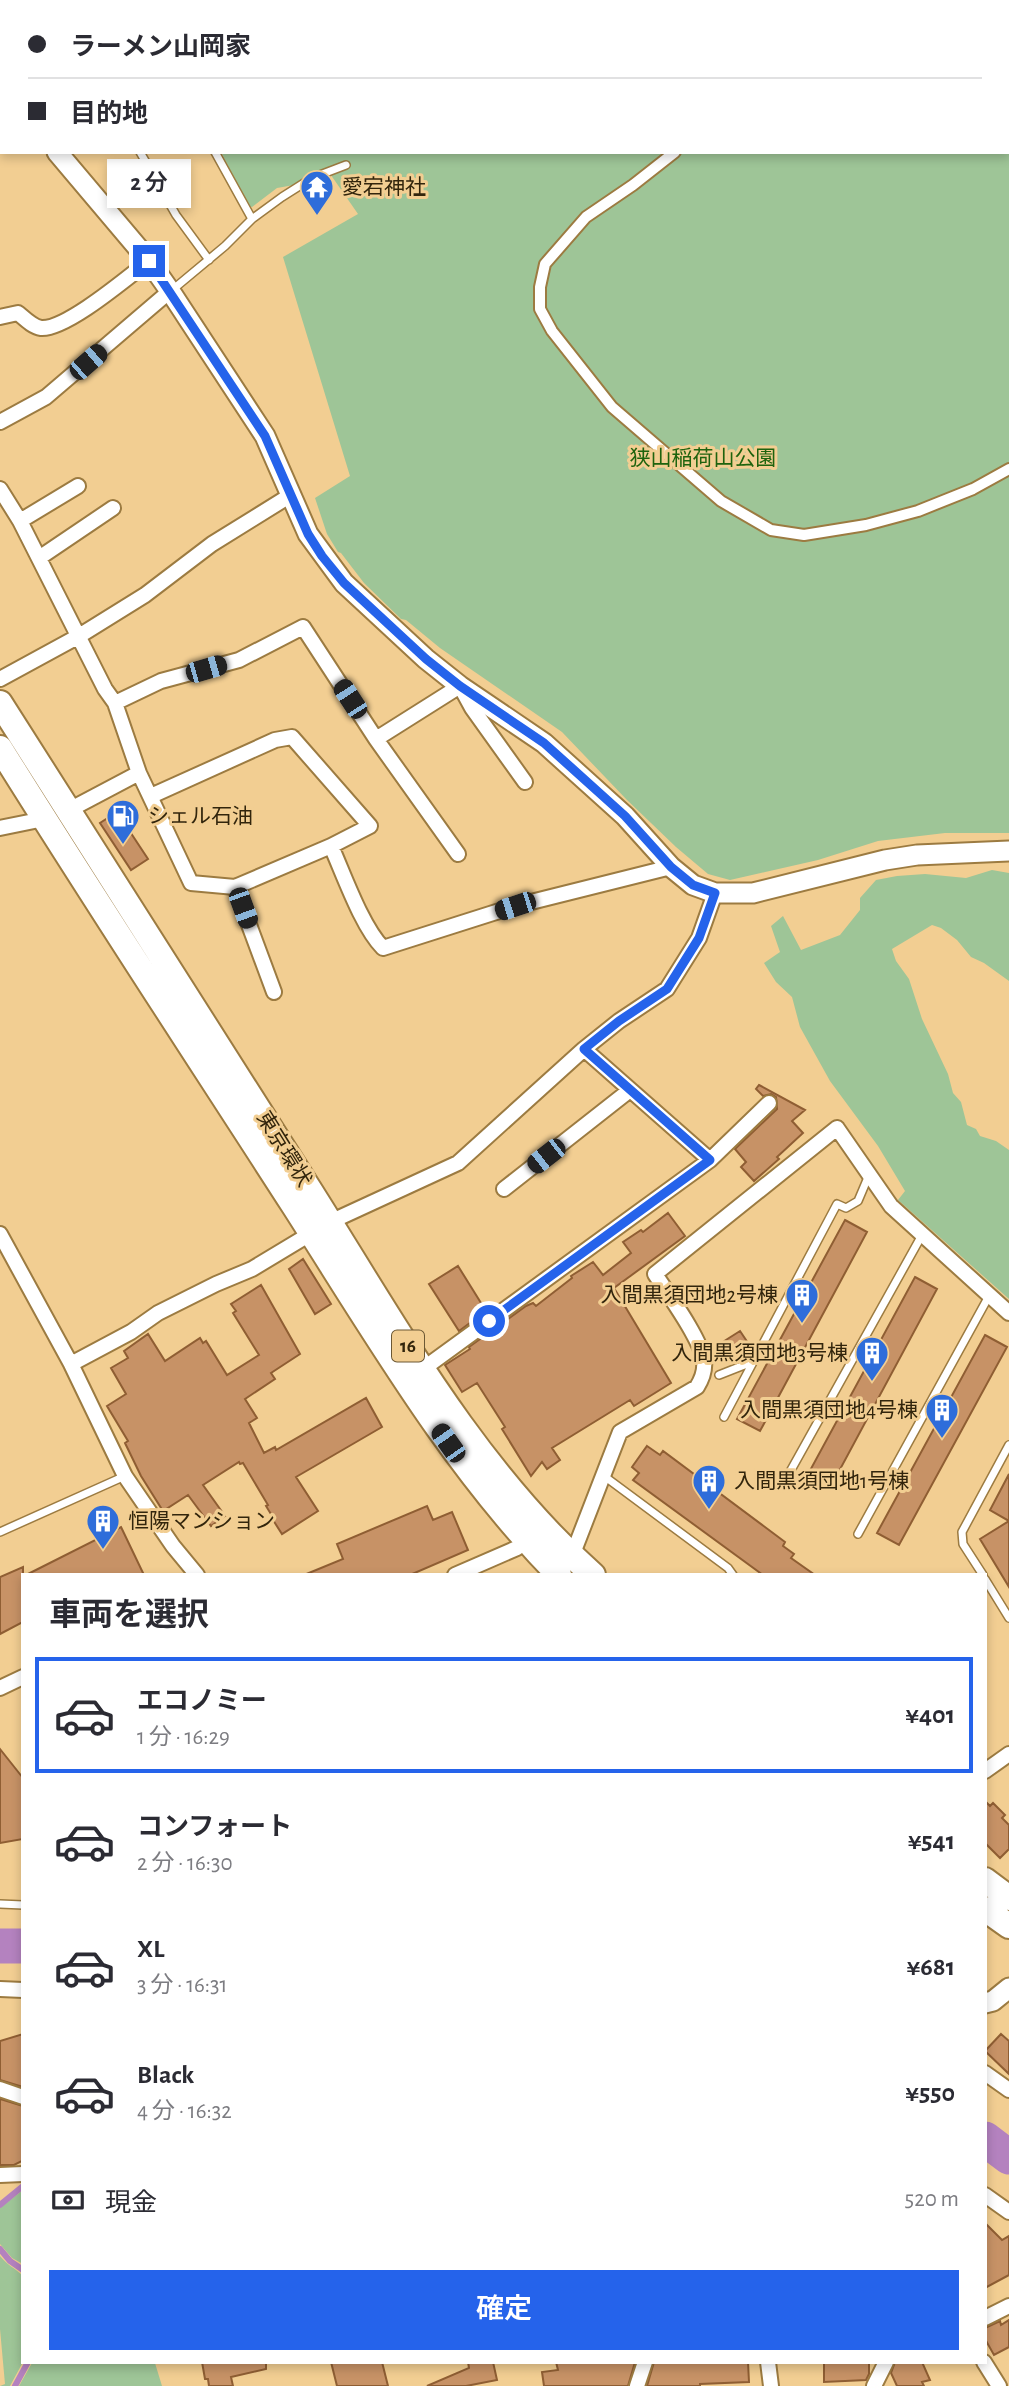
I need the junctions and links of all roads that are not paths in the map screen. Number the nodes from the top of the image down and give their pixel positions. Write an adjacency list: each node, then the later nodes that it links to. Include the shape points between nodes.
1 (59, 154): 8 (street)
2 (141, 154): 7 (lane, via 176,215)
3 (216, 154): 6 (lane)
4 (673, 154): 12 (street, via 586,217 545,264 540,309 612,407 706,490 771,530 804,535 866,525 918,511)
5 (346, 165): 6 (lane, via 312,178)
6 (252, 219): 7 (lane)
7 (209, 260): 9 (lane)
8 (149, 261): 9 (street); 10 (street, via 80,313 50,327 39,328 18,313)
9 (170, 291): 11 (street, via 46,397); 15 (street, via 265,436)
10 (0, 317)
11 (0, 422)
12 (1009, 469)
13 (78, 485): 17 (street)
14 (0, 489): 17 (street)
15 (291, 495): 19 (street); 21 (street, via 308,534 344,583)
16 (113, 508): 18 (street)
17 (20, 521): 18 (street)
18 (39, 558): 19 (street)
19 (79, 636): 20 (street); 23 (street)
20 (0, 679)
21 (460, 686): 24 (street); 27 (street); 35 (street, via 544,743 625,816)
22 (0, 703): 29 (highway, 東京環状 / 16)
23 (115, 703): 24 (street, via 161,681 239,660 303,627); 26 (street)
24 (376, 739): 34 (street)
25 (0, 748): 30 (highway, 東京環状 / 16)
26 (139, 773): 28 (street); 29 (street)
27 (525, 782)
28 (151, 796): 32 (street, via 275,740 292,737 370,826); 36 (street, via 191,883)
29 (69, 810): 45 (highway, 東京環状 / 16)
30 (44, 819): 31 (street); 45 (highway, 東京環状 / 16)
31 (0, 828)
32 (331, 846): 35 (street, via 383,948 515,906); 36 (street)
33 (1009, 851): 37 (street, via 917,855 752,893)
34 (458, 854)
35 (671, 867): 37 (street, via 693,885)
36 (235, 887): 38 (street)
37 (715, 893): 39 (street, via 699,938 667,989)
38 (274, 992)
39 (584, 1049): 40 (street); 45 (street, via 458,1163)
40 (630, 1090): 42 (street); 44 (street)
41 (769, 1103): 42 (street)
42 (710, 1160): 52 (street)
43 (869, 1174): 47 (street, via 891,1206); 50 (lane, via 858,1201 846,1208 837,1204); 57 (street, via 837,1128 655,1274 692,1332 704,1360 702,1379 697,1387 620,1432)
44 (504, 1189)
45 (320, 1227): 51 (street, via 252,1269 158,1313); 52 (highway, 東京環状 / 16); 61 (highway, 東京環状 / 16, via 405,1381)
46 (0, 1234): 51 (street)
47 (922, 1234): 48 (street); 58 (lane)
48 (989, 1296): 49 (street); 60 (lane)
49 (1009, 1313)
50 (753, 1362): 53 (lane); 54 (lane)
51 (71, 1364): 56 (street)
52 (423, 1369): 62 (highway, 東京環状 / 16)
53 (719, 1375)
54 (724, 1417)
55 (1009, 1445): 67 (lane, via 962,1532 963,1544)
56 (125, 1476): 59 (lane); 63 (street)
57 (604, 1476): 62 (street); 66 (lane)
58 (786, 1479)
59 (0, 1532)
60 (858, 1534)
61 (526, 1541): 62 (highway, 東京環状 / 16); 64 (street)
62 (565, 1566): 65 (highway, 東京環状 / 16)
63 (195, 1573)
64 (459, 1573)
65 (587, 1573)
66 (732, 1573)
67 (981, 1573)
68 (987, 1582): 69 (lane)
69 (1009, 1618)
70 (21, 1678): 71 (street)
71 (0, 1688)
72 (1009, 1754): 73 (street)
73 (987, 1770)
74 (987, 1882): 75 (highway)
75 (1009, 1898)
76 (0, 1904): 77 (lane)
77 (21, 1905)
78 (987, 1910): 79 (highway)
79 (1009, 1926)
80 (1009, 1988): 83 (street)
81 (0, 1989): 82 (street)
82 (21, 1990)
83 (987, 2002)
84 (987, 2074): 86 (street)
85 (0, 2089): 87 (street)
86 (1009, 2090)
87 (21, 2096)
88 (21, 2174): 89 (street)
89 (0, 2175)
90 (987, 2196): 91 (street)
91 (1009, 2212)
92 (1009, 2306): 93 (street)
93 (987, 2317)
94 (644, 2364): 99 (street)
95 (768, 2364): 100 (street)
96 (885, 2364): 101 (street)
97 (986, 2364): 98 (street)
98 (1002, 2383)
99 (637, 2386)
100 (771, 2386)
101 (874, 2386)

